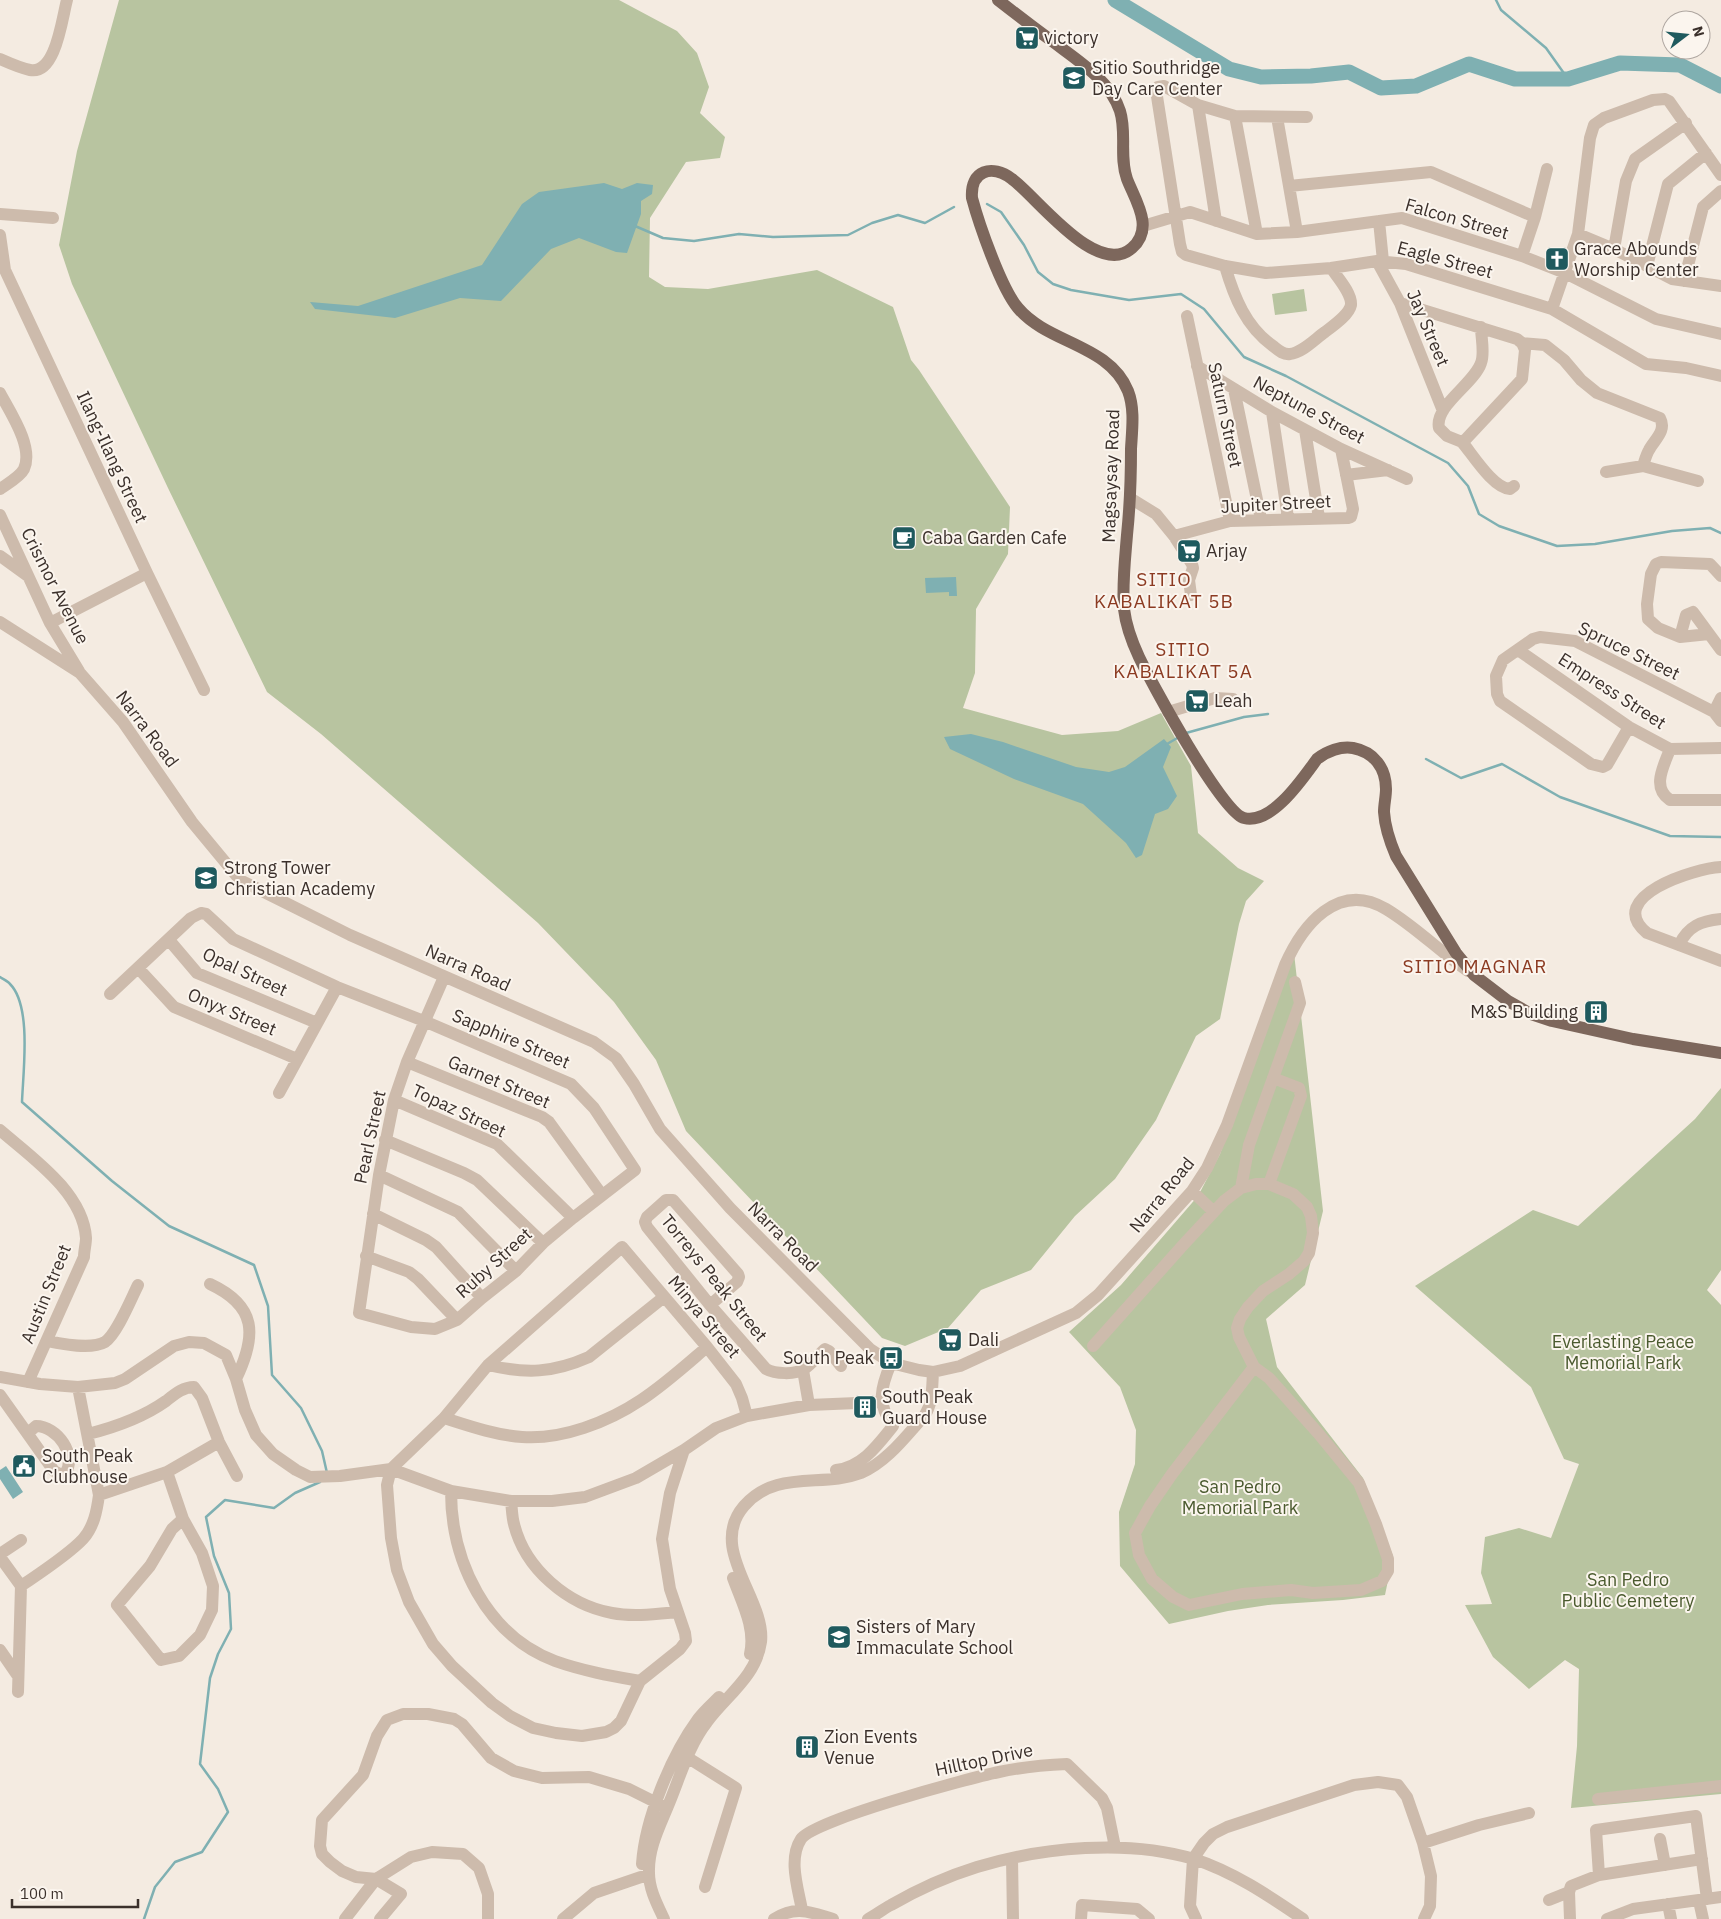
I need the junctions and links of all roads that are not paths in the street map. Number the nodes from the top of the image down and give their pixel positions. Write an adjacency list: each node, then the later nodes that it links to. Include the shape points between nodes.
1 (67, 0): 3 (street, via 51,58 44,67 31,70)
2 (998, 0): 20 (main road, via 1090,70 1109,90 1120,110 1124,132 1124,169 1140,207)
3 (0, 59)
4 (1198, 105): 5 (street); 15 (street, via 1164,86 1156,90); 18 (street)
5 (1235, 116): 6 (street); 22 (street)
6 (1277, 117): 7 (street); 12 (street)
7 (1307, 117)
8 (1686, 123): 9 (street); 23 (street, via 1673,105 1659,99 1604,118 1594,125); 25 (street, via 1635,158 1626,181)
9 (1706, 153): 11 (street); 29 (street, via 1668,184)
10 (1547, 168): 16 (street)
11 (1721, 175)
12 (1289, 186): 16 (street, via 1431,172); 21 (street)
13 (1721, 191): 33 (street, via 1703,207)
14 (0, 214): 17 (street)
15 (1176, 215): 18 (street, Falcon Street, via 1190,212); 20 (street, Falcon Street); 28 (street, Eagle Street, via 1182,252)
16 (1535, 216): 26 (street)
17 (53, 218)
18 (1216, 221): 22 (street, Falcon Street)
19 (1379, 221): 21 (street, Falcon Street); 26 (street, Falcon Street, via 1402,218); 27 (street)
20 (1143, 226): 58 (main road, Magsaysay Road, via 1132,248 1108,254 1069,233 1010,177 990,170 978,176 972,188 975,209 990,251 1018,309 1046,329 1105,361 1128,391 1132,422)
21 (1297, 232): 22 (street, Falcon Street)
22 (1257, 234)
23 (1578, 234): 25 (street); 32 (street)
24 (0, 235): 31 (street, Ilang-Ilang Street)
25 (1614, 249): 29 (street)
26 (1522, 256): 32 (street, Falcon Street)
27 (1380, 261): 30 (street, Eagle Street); 35 (street, Jay Street); 36 (street, Eagle Street, via 1406,264)
28 (1225, 266): 30 (street, Eagle Street, via 1266,273); 30 (street, via 1231,287 1252,328 1268,343 1288,354 1300,350 1348,312 1349,296)
29 (1647, 266): 33 (street)
30 (1331, 268)
31 (3, 269): 66 (street, Ilang-Ilang Street)
32 (1565, 273): 36 (street); 39 (street, Falcon Street, via 1656,320)
33 (1684, 281): 34 (street)
34 (1721, 286)
35 (1400, 303): 38 (street); 45 (street, Jay Street)
36 (1552, 309): 42 (street, Eagle Street, via 1646,364)
37 (1187, 316): 41 (street, Saturn Street)
38 (1481, 327): 40 (street, via 1517,339); 45 (street, via 1482,363)
39 (1721, 334)
40 (1522, 344): 48 (street, via 1525,350 1522,379); 50 (street, via 1545,345 1597,394 1660,418 1662,424 1658,439 1650,447)
41 (1198, 366): 43 (street, Neptune Street); 63 (street, Saturn Street)
42 (1721, 376)
43 (1234, 389): 46 (street, Neptune Street); 62 (street)
44 (0, 394): 57 (street, via 20,432 27,454 23,470)
45 (1443, 411): 48 (street, via 1438,418 1439,428 1447,436)
46 (1272, 412): 47 (street, Neptune Street); 60 (street)
47 (1305, 430): 49 (street, Neptune Street); 61 (street)
48 (1462, 442): 56 (street, via 1496,484 1504,489)
49 (1341, 449): 51 (street, Neptune Street); 53 (street)
50 (1643, 466): 52 (street); 55 (street)
51 (1388, 470): 53 (street); 54 (street, Neptune Street)
52 (1606, 472)
53 (1346, 475): 61 (street, Jupiter Street, via 1353,509 1351,517)
54 (1407, 479)
55 (1698, 481)
56 (1514, 486)
57 (0, 489)
58 (1130, 498): 64 (street, via 1156,514); 80 (main road, Magsaysay Road, via 1123,592 1125,618 1139,657)
59 (0, 514): 67 (street, Crismor Avenue)
60 (1288, 518): 61 (street, Jupiter Street); 62 (street, Jupiter Street)
61 (1319, 518)
62 (1261, 520): 63 (street, Jupiter Street)
63 (1230, 521): 64 (street, Jupiter Street)
64 (1174, 536): 69 (street, via 1193,565 1189,580)
65 (0, 556): 67 (street)
66 (147, 573): 71 (street); 77 (street, Ilang-Ilang Street)
67 (28, 576): 71 (street, Crismor Avenue)
68 (1721, 576): 73 (street, via 1714,567 1703,563 1661,562 1653,569 1648,619 1658,628)
69 (1191, 595)
70 (0, 622): 76 (street, Narra Road)
71 (50, 623): 76 (street, Crismor Avenue)
72 (1709, 634): 73 (street); 73 (street, via 1693,612 1683,621); 75 (street)
73 (1680, 637)
74 (1518, 650): 81 (street, Spruce Street, via 1540,637 1575,641); 82 (street, Empress Street); 82 (street, Spruce Street, via 1503,660 1496,676 1500,701 1514,712 1597,767 1611,761)
75 (1721, 650)
76 (80, 673): 93 (street, Narra Road, via 123,722 192,822 240,880 350,935)
77 (204, 690)
78 (1721, 698): 81 (street)
79 (1233, 699): 80 (street, via 1214,698)
80 (1168, 712): 92 (main road, Magsaysay Road, via 1222,798 1244,818 1267,814 1280,804 1324,754 1350,748 1373,757 1384,776 1386,826 1396,856 1440,929)
81 (1717, 716)
82 (1629, 727): 84 (street, Empress Street)
83 (1721, 748): 84 (street, Empress Street)
84 (1670, 749): 85 (street, via 1660,776 1664,796 1670,800)
85 (1721, 800)
86 (1721, 867): 89 (street, via 1672,880 1657,887 1638,904 1635,915 1639,926 1647,933)
87 (1721, 919): 89 (street, via 1696,924)
88 (168, 940): 91 (street, Sapphire Street); 95 (street, Sapphire Street, via 195,915 206,914 233,939); 98 (street, Opal Street, via 197,973)
89 (1679, 945): 90 (street)
90 (1721, 961)
91 (138, 968): 96 (street, Sapphire Street); 100 (street, Onyx Street, via 174,1007)
92 (1474, 975): 99 (main road, Magsaysay Road, via 1508,1000 1541,1018 1624,1037); 111 (street, Narra Road, via 1385,908 1362,901 1347,901 1324,910 1293,946 1224,1133)
93 (444, 976): 97 (street, Pearl Street); 129 (street, Narra Road, via 594,1042 616,1058 660,1129 730,1208 870,1349)
94 (1295, 982): 102 (street, via 1300,1003)
95 (337, 987): 97 (street, Sapphire Street); 98 (street)
96 (110, 994)
97 (424, 1021): 101 (street, Pearl Street); 107 (street, Sapphire Street, via 571,1084 594,1108)
98 (317, 1023): 100 (street)
99 (1721, 1053)
100 (297, 1059): 103 (street)
101 (407, 1062): 104 (street, Pearl Street); 112 (street, Garnet Street, via 542,1117)
102 (1273, 1078): 109 (street, via 1299,1088 1301,1096); 110 (street, via 1249,1145)
103 (279, 1093)
104 (394, 1100): 106 (street, Pearl Street); 115 (street, Topaz Street, via 497,1144)
105 (0, 1130): 126 (street, Austin Street, via 54,1177 70,1198 86,1238 84,1258)
106 (385, 1140): 108 (street, Pearl Street); 116 (street, via 477,1180)
107 (635, 1170): 112 (street, Ruby Street)
108 (378, 1175): 114 (street, Pearl Street); 118 (street, via 458,1212)
109 (1269, 1184): 110 (street); 132 (street, via 1294,1194 1307,1207 1313,1234 1310,1253 1304,1261 1253,1300 1240,1319 1239,1337)
110 (1241, 1188): 113 (street)
111 (1192, 1192): 113 (street); 134 (street, Narra Road, via 1098,1295 1076,1313 968,1362)
112 (602, 1195): 115 (street, Ruby Street)
113 (1214, 1212): 127 (street)
114 (373, 1214): 117 (street, Pearl Street); 122 (street, via 436,1247)
115 (573, 1218): 116 (street, Ruby Street)
116 (543, 1243): 118 (street, Ruby Street)
117 (366, 1256): 124 (street, Pearl Street); 125 (street, via 409,1272)
118 (516, 1272): 122 (street, Ruby Street)
119 (210, 1284): 136 (street, via 237,1300 247,1316 250,1330 248,1345)
120 (138, 1285): 126 (street, via 106,1341 89,1345)
121 (664, 1297): 128 (street, Minya Street); 130 (street, via 588,1357 575,1363 534,1372); 130 (street, Minya Street, via 622,1247)
122 (482, 1298): 125 (street, Ruby Street)
123 (710, 1305): 123 (street, Torreys Peak Street, via 647,1227 646,1217 666,1200 673,1200 738,1274 738,1282); 133 (street, Torreys Peak Street, via 766,1369 772,1373)
124 (359, 1313): 125 (street, Ruby Street, via 411,1327 435,1329)
125 (457, 1320)
126 (47, 1341): 137 (street, Austin Street)
127 (1093, 1346)
128 (707, 1347): 142 (street, Minya Street, via 736,1384); 143 (street, via 641,1400 608,1419 571,1431 544,1437 523,1437)
129 (891, 1363): 134 (street, Narra Road); 140 (street, via 884,1378)
130 (488, 1365): 143 (street)
131 (841, 1366): 133 (street, via 825,1349)
132 (1254, 1367): 132 (street, via 1269,1378 1318,1432 1359,1483 1388,1559 1388,1571 1382,1581 1362,1590 1242,1594 1189,1605 1172,1597 1152,1579 1139,1555 1135,1532 1172,1474)
133 (803, 1370): 141 (street)
134 (933, 1372): 144 (street, via 929,1408)
135 (0, 1377): 137 (street)
136 (236, 1379): 138 (street, via 226,1355 204,1343 189,1342 174,1346 115,1384); 150 (street, via 256,1435 273,1454 296,1470 310,1477)
137 (28, 1382): 138 (street)
138 (78, 1387): 147 (street)
139 (0, 1395): 146 (street)
140 (881, 1402): 141 (street); 145 (street)
141 (809, 1405): 142 (street)
142 (747, 1416): 149 (street, via 716,1428)
143 (444, 1418): 150 (street)
144 (917, 1425): 145 (street); 165 (street, via 880,1462 868,1469 845,1477 797,1481 766,1488 743,1508 733,1535 734,1558 760,1626 758,1656 745,1679)
145 (892, 1426): 165 (street, via 857,1464 764,1482 750,1490 738,1503 731,1517 725,1547 753,1641 740,1673 699,1717)
146 (28, 1433)
147 (88, 1434): 148 (street, via 121,1425 154,1410 186,1387 194,1387 202,1398); 154 (street)
148 (219, 1442): 151 (street); 152 (street)
149 (684, 1450): 155 (street, via 636,1478 585,1497); 160 (street, via 670,1493 662,1539)
150 (391, 1469): 153 (street); 163 (street, via 387,1485 388,1510 397,1570 409,1602 433,1644 472,1687 510,1716 533,1728 582,1736 614,1728 621,1721)
151 (168, 1472): 154 (street); 156 (street)
152 (237, 1476)
153 (451, 1491): 155 (street); 163 (street, via 451,1514 461,1560 493,1617 523,1643 554,1661)
154 (99, 1495): 159 (street, via 91,1526 84,1538)
155 (511, 1501): 160 (street, via 514,1525 536,1568 571,1598 591,1608 612,1613)
156 (183, 1519): 156 (street, via 172,1529 150,1566 117,1605 161,1660 179,1656 200,1636 212,1610 212,1586 202,1553)
157 (21, 1540): 158 (street)
158 (0, 1555): 159 (street)
159 (21, 1586): 162 (street)
160 (677, 1612): 163 (street, via 686,1641)
161 (0, 1650): 162 (street)
162 (18, 1676): 164 (street)
163 (640, 1681)
164 (18, 1692)
165 (682, 1755): 168 (street); 180 (street, via 736,1788)
166 (1721, 1786): 167 (street)
167 (1598, 1799)
168 (662, 1806): 178 (street); 179 (street, via 629,1789 589,1777 542,1778 514,1771 490,1758 454,1719 403,1714 387,1720 377,1736 363,1774 322,1820 322,1854 342,1871 356,1877)
169 (1529, 1813): 171 (street)
170 (1660, 1839): 176 (street)
171 (1424, 1843): 174 (street, via 1407,1797 1398,1785 1378,1782 1354,1785 1227,1827 1213,1834); 203 (street, via 1431,1876 1430,1906)
172 (1115, 1847): 173 (street, via 1070,1849); 174 (street); 186 (street, Hilltop Drive, via 1108,1808 1067,1764 975,1777 812,1829 801,1838 795,1859)
173 (1012, 1858): 197 (street, via 976,1867 942,1881); 198 (street)
174 (1193, 1859): 201 (street, via 1190,1906); 202 (street, via 1226,1872)
175 (1702, 1859): 176 (street); 177 (street, via 1696,1816 1596,1830); 184 (street)
176 (1665, 1865): 177 (street)
177 (1599, 1876): 181 (street, via 1571,1886)
178 (645, 1877): 192 (street, via 594,1893); 193 (street); 194 (street)
179 (376, 1879): 189 (street); 190 (street, via 401,1894); 191 (street, via 411,1857 432,1852 463,1854 479,1868 488,1894)
180 (705, 1887)
181 (1569, 1892): 183 (street); 204 (street)
182 (1721, 1897): 184 (street)
183 (1549, 1900)
184 (1703, 1900): 185 (street); 207 (street)
185 (1668, 1904): 188 (street); 206 (street)
186 (802, 1910): 195 (street, via 785,1912); 196 (street)
187 (1116, 1913): 199 (street, via 1082,1905); 200 (street, via 1138,1908)
188 (1634, 1914): 205 (street)
189 (345, 1919)
190 (380, 1919)
191 (488, 1919)
192 (563, 1919)
193 (654, 1919)
194 (664, 1919)
195 (774, 1919)
196 (833, 1919)
197 (869, 1919)
198 (1012, 1919)
199 (1081, 1919)
200 (1149, 1919)
201 (1196, 1919)
202 (1303, 1919)
203 (1424, 1919)
204 (1570, 1919)
205 (1607, 1919)
206 (1671, 1919)
207 (1703, 1919)

